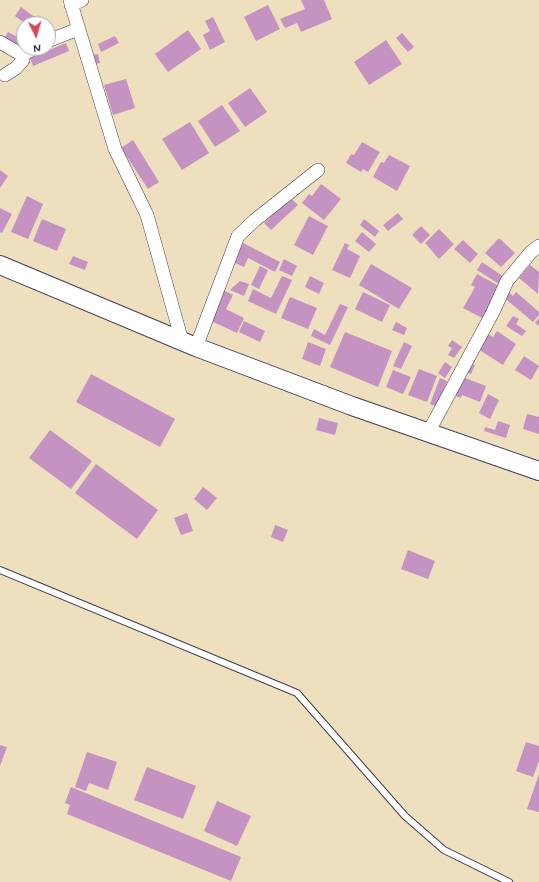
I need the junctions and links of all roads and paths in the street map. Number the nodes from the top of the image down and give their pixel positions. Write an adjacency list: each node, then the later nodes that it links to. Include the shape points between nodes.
1 (74, 2): 2 (street)
2 (78, 29): 3 (street); 11 (street, via 114,149 147,215)
3 (56, 38)
4 (0, 42): 5 (street)
5 (16, 52)
6 (22, 56): 7 (street, via 23,60)
7 (5, 76)
8 (318, 170): 11 (street, via 254,220 238,236)
9 (539, 246): 12 (street, via 507,280 493,312)
10 (0, 265): 11 (main road)
11 (189, 344): 12 (main road)
12 (428, 433): 13 (main road)
13 (539, 471)
14 (0, 570): 15 (lane, via 297,693 405,816 444,850)
15 (509, 882)

